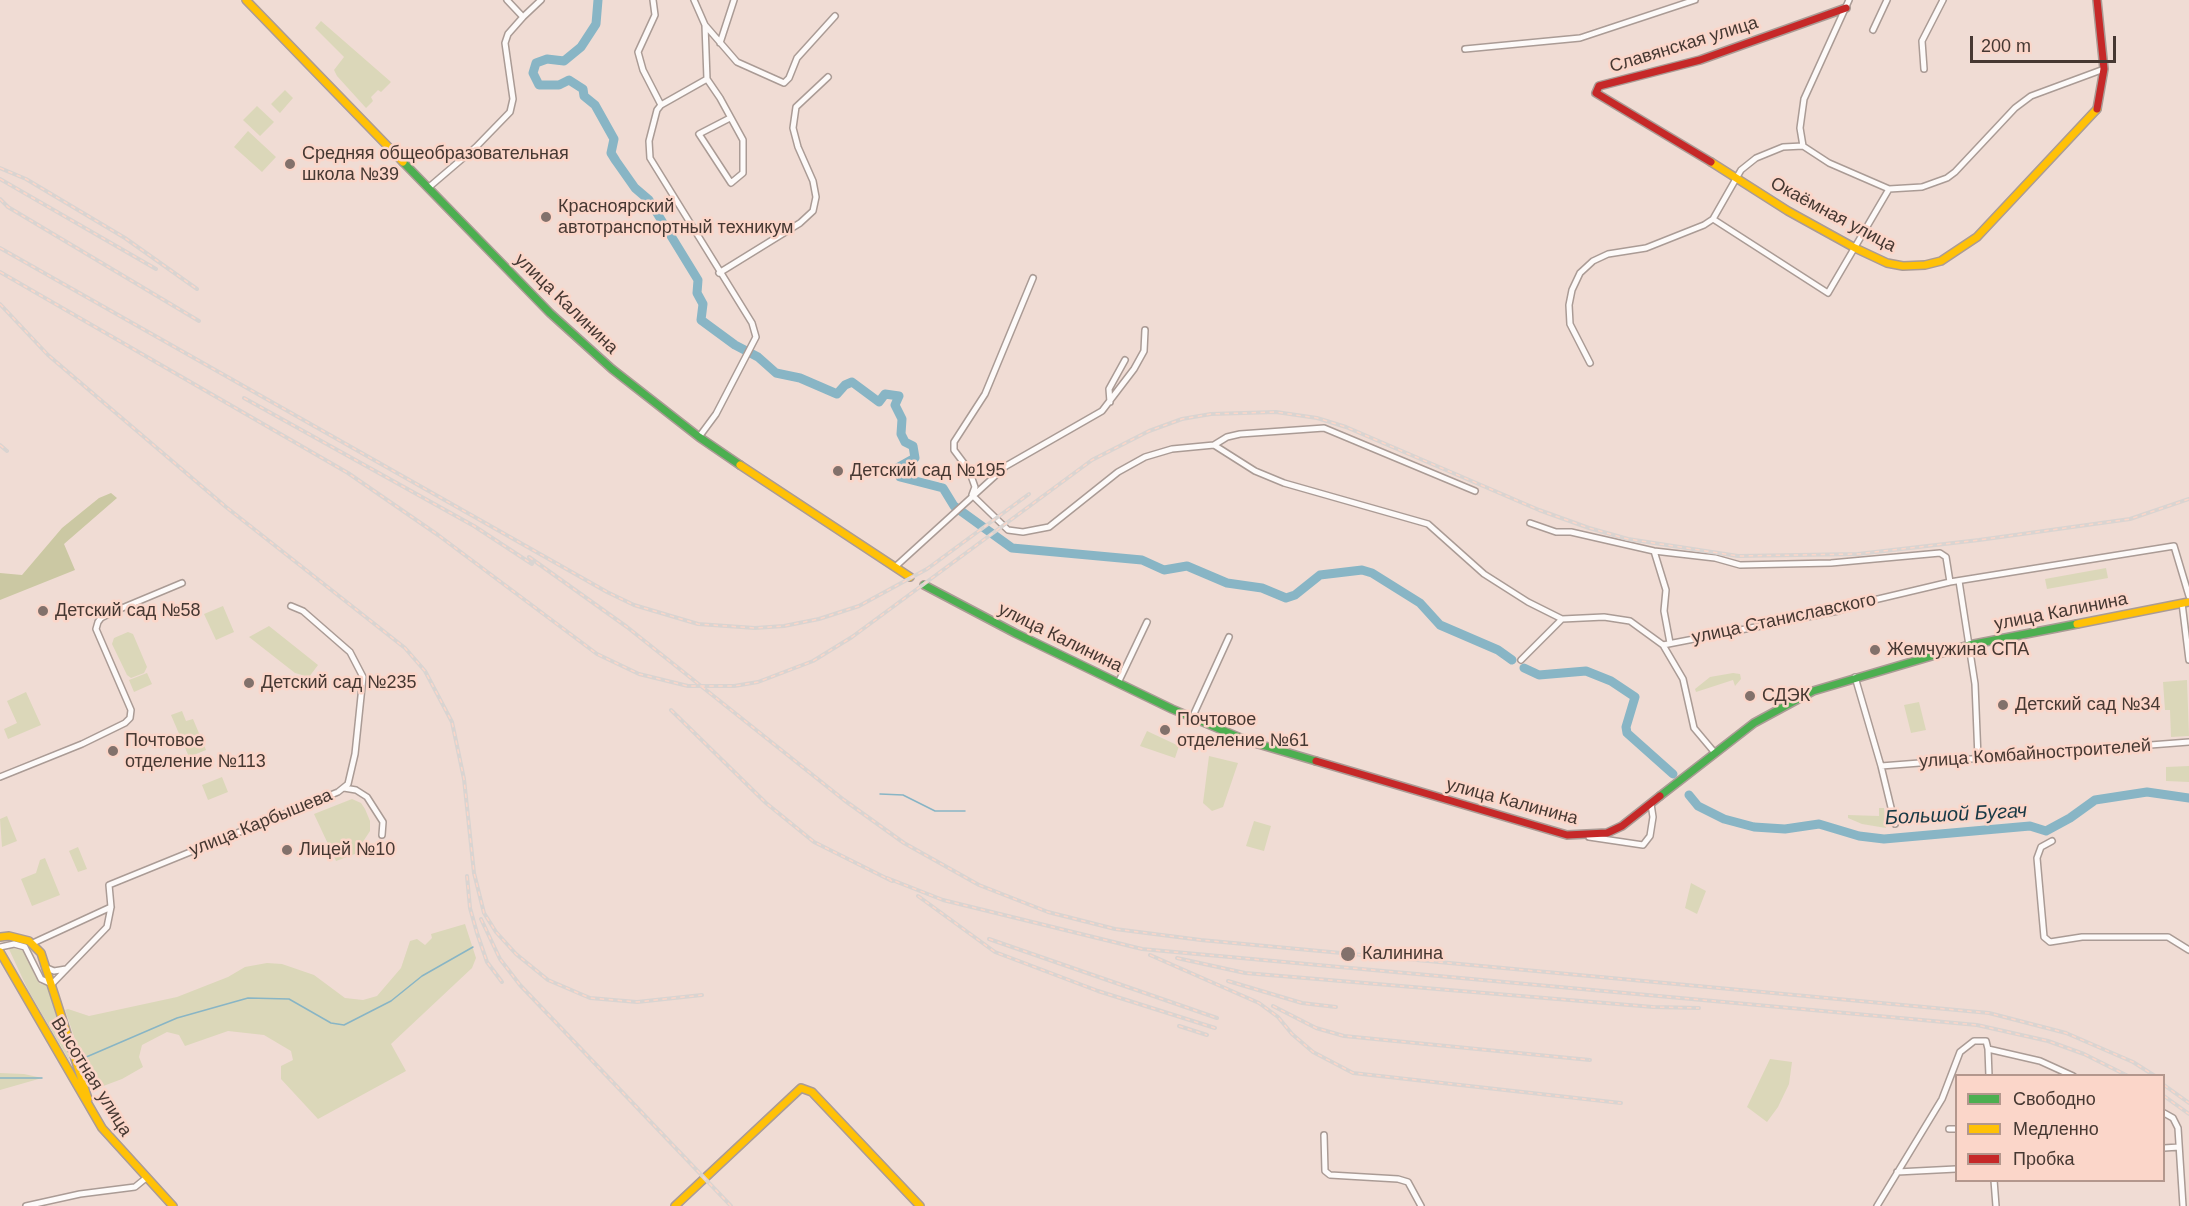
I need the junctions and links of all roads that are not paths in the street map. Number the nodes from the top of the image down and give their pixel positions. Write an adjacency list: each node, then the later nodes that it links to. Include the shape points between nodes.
1 (246, 0): 28 (main road, улица Калинина)
2 (507, 0): 14 (street)
3 (541, 0): 14 (street)
4 (653, 0): 24 (street, via 656,15 638,52)
5 (694, 0): 15 (street)
6 (734, 0): 17 (street)
7 (1695, 0): 18 (street, via 1580,38)
8 (1849, 0): 12 (street)
9 (1887, 0): 16 (street)
10 (1943, 0): 19 (street, via 1922,41)
11 (2097, 0): 20 (main road, Окаёмная улица)
12 (1846, 8): 23 (main road, Славянская улица, via 1700,60); 26 (street, via 1804,99 1800,128)
13 (835, 16): 17 (street, via 797,58 784,83 737,62)
14 (523, 17): 28 (street, via 508,34 506,43 513,99 508,116)
15 (705, 25): 17 (street); 22 (street)
16 (1873, 30)
17 (720, 42)
18 (1465, 49)
19 (1924, 69)
20 (2104, 69): 29 (street, via 2031,96 1947,178 1922,187); 31 (main road, Окаёмная улица, via 2099,107 1960,251 1941,261 1904,266 1887,263)
21 (828, 77): 32 (street, via 796,107 793,128 813,181 813,211)
22 (707, 79): 24 (street); 25 (street)
23 (1599, 86): 27 (main road, Окаёмная улица, via 1598,96)
24 (661, 105): 32 (street, via 649,141 650,158)
25 (730, 118): 25 (street, via 699,134 731,183 742,173 743,152 742,140)
26 (1803, 146): 27 (street, via 1783,147 1756,158); 29 (street, via 1830,163)
27 (1737, 178): 30 (street); 31 (main road, Окаёмная улица)
28 (428, 188): 38 (main road, улица Калинина, via 550,312 635,388)
29 (1889, 189): 31 (street)
30 (1713, 219): 31 (street, via 1828,293); 36 (street, via 1646,249 1608,254 1580,273 1569,305 1570,324)
31 (1856, 248)
32 (719, 273): 38 (street, via 752,324 756,337 716,414)
33 (1033, 278): 41 (street, via 985,394 954,442 954,450 969,470 975,487)
34 (1145, 330): 37 (street, via 1144,351)
35 (1125, 360): 37 (street, via 1109,389)
36 (1590, 363)
37 (1110, 402): 41 (street, via 1062,436 1006,466)
38 (699, 437): 44 (main road, улица Калинина)
39 (1214, 445): 40 (street, via 1240,434 1324,428); 41 (street, via 1172,449 1145,457 1118,472 1049,527 1023,532 1008,530); 51 (street, via 1255,471 1284,483 1428,524 1484,574)
40 (1475, 491)
41 (972, 495): 44 (street)
42 (1530, 523): 43 (street, via 1556,532)
43 (1654, 551): 46 (street, via 1740,565 1831,563 1940,553 1946,557); 54 (street, улица Станиславского, via 1666,590 1664,611)
44 (895, 567): 60 (main road, улица Калинина)
45 (1959, 581): 46 (street, улица Станиславского); 48 (street, улица Станиславского, via 2174,546); 56 (street)
46 (1950, 582): 54 (street, улица Станиславского, via 1838,611)
47 (182, 583): 66 (street, via 101,618 96,626 131,710 130,718 109,732)
48 (2189, 596)
49 (2185, 602): 56 (main road, улица Калинина); 58 (street)
50 (291, 606): 67 (street, улица Карбышева, via 303,611 350,652 363,678 351,776)
51 (1562, 619): 55 (street, via 1625,620); 57 (street)
52 (1147, 622): 60 (street)
53 (1229, 637): 61 (street)
54 (1670, 643): 55 (street)
55 (1663, 645): 63 (street, via 1683,679 1694,728)
56 (1969, 645): 59 (main road, улица Калинина); 64 (street)
57 (1521, 660)
58 (2189, 660)
59 (1855, 677): 63 (main road, улица Калинина, via 1778,708); 65 (street)
60 (1118, 683): 61 (main road, улица Калинина)
61 (1192, 718): 71 (main road, улица Калинина, via 1281,752 1508,819)
62 (2189, 742): 64 (street, улица Комбайностроителей)
63 (1715, 753): 68 (main road, улица Калинина)
64 (1978, 758): 65 (street, улица Комбайностроителей)
65 (1881, 766): 69 (street)
66 (0, 777)
67 (344, 788): 70 (street, via 367,797 383,822); 73 (street, улица Карбышева, via 108,885)
68 (1652, 804): 71 (main road, улица Калинина, via 1622,826); 71 (street, via 1650,836 1643,845)
69 (1895, 824)
70 (382, 835)
71 (1584, 836)
72 (2052, 841): 77 (street, via 2041,848 2037,858 2044,937 2050,942 2082,937 2168,937)
73 (111, 907): 75 (street); 81 (street, via 107,927)
74 (0, 937): 75 (main road, via 18,937)
75 (33, 943): 79 (main road)
76 (0, 947): 83 (street, via 25,947 40,980)
77 (2189, 950)
78 (0, 952): 82 (main road, Высотная улица)
79 (47, 968): 81 (street); 83 (main road)
80 (0, 969): 82 (main road)
81 (68, 969): 83 (street)
82 (16, 982): 87 (main road, Высотная улица)
83 (52, 984): 87 (main road)
84 (1988, 1049): 85 (street); 86 (street, via 2040,1061); 95 (street, via 1986,1041 1974,1041 1960,1052 1942,1099)
85 (1989, 1074)
86 (2069, 1074)
87 (93, 1114): 96 (main road, Высотная улица)
88 (2165, 1114): 92 (street, via 2173,1118 2178,1128)
89 (1948, 1129): 90 (street)
90 (1955, 1129)
91 (1324, 1135): 102 (street, via 1324,1171 1330,1175 1408,1182)
92 (2179, 1147): 93 (street); 105 (street)
93 (2165, 1148)
94 (1955, 1169): 95 (street)
95 (1897, 1172): 103 (street)
96 (146, 1178): 98 (street, via 135,1187); 99 (main road, Высотная улица)
97 (1994, 1182): 104 (street)
98 (26, 1206)
99 (173, 1206)
100 (675, 1206): 101 (main road, via 801,1088 812,1092)
101 (920, 1206)
102 (1421, 1206)
103 (1877, 1206)
104 (1996, 1206)
105 (2183, 1206)

